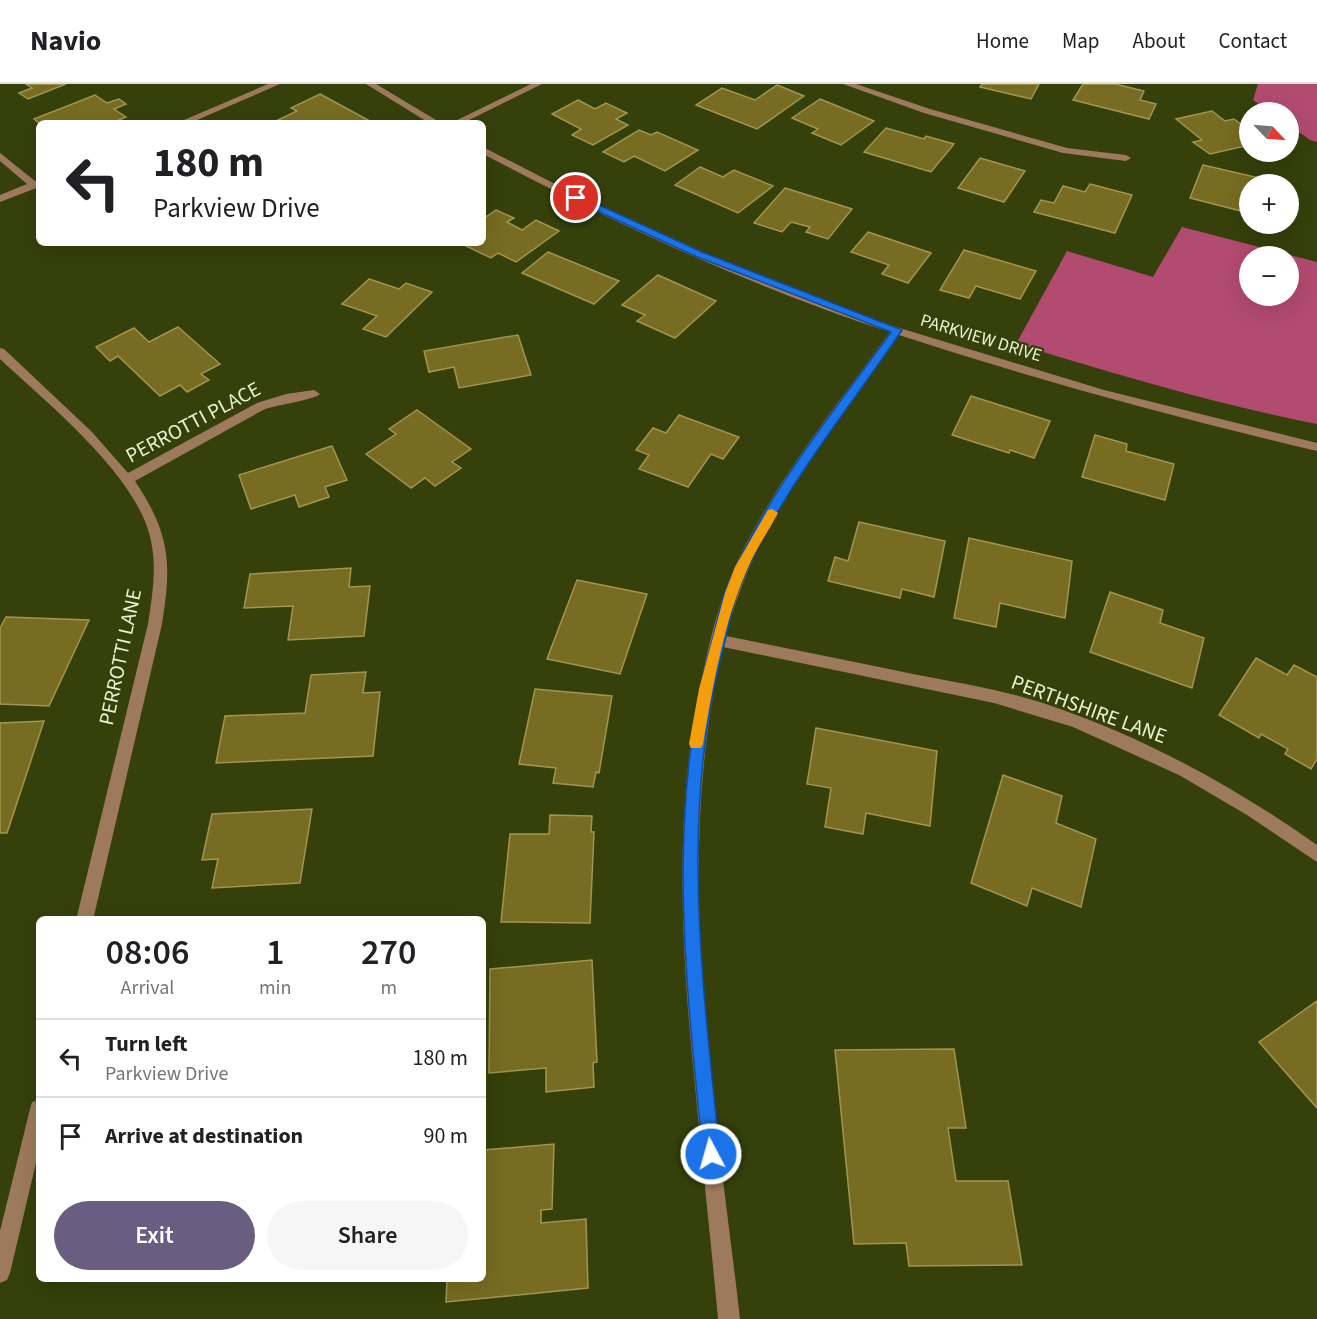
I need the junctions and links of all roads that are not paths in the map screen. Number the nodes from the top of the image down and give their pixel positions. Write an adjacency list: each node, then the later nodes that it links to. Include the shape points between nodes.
1 (276, 84): 5 (street)
2 (370, 84): 6 (street)
3 (538, 84): 7 (street)
4 (847, 84): 10 (street, via 1066,151)
5 (189, 120)
6 (430, 120)
7 (462, 120)
8 (486, 152): 14 (street, PARKVIEW DRIVE, via 699,254)
9 (0, 156): 11 (street)
10 (1126, 158)
11 (36, 183)
12 (36, 184): 13 (street)
13 (0, 199)
14 (897, 330): 17 (street, PARKVIEW DRIVE, via 1063,382); 19 (street, via 790,482 758,535 731,593)
15 (0, 352): 18 (street, PERROTTI LANE)
16 (314, 394): 18 (street, PERROTTI PLACE, via 261,406)
17 (1317, 447)
18 (126, 480): 21 (street, PERROTTI LANE, via 155,528 160,590)
19 (718, 640): 20 (street, PERTHSHIRE LANE, via 987,695 1072,720 1188,770); 24 (street, via 694,767 690,892 692,963)
20 (1317, 854)
21 (85, 916)
22 (36, 1122): 23 (street)
23 (0, 1273)
24 (729, 1319)

